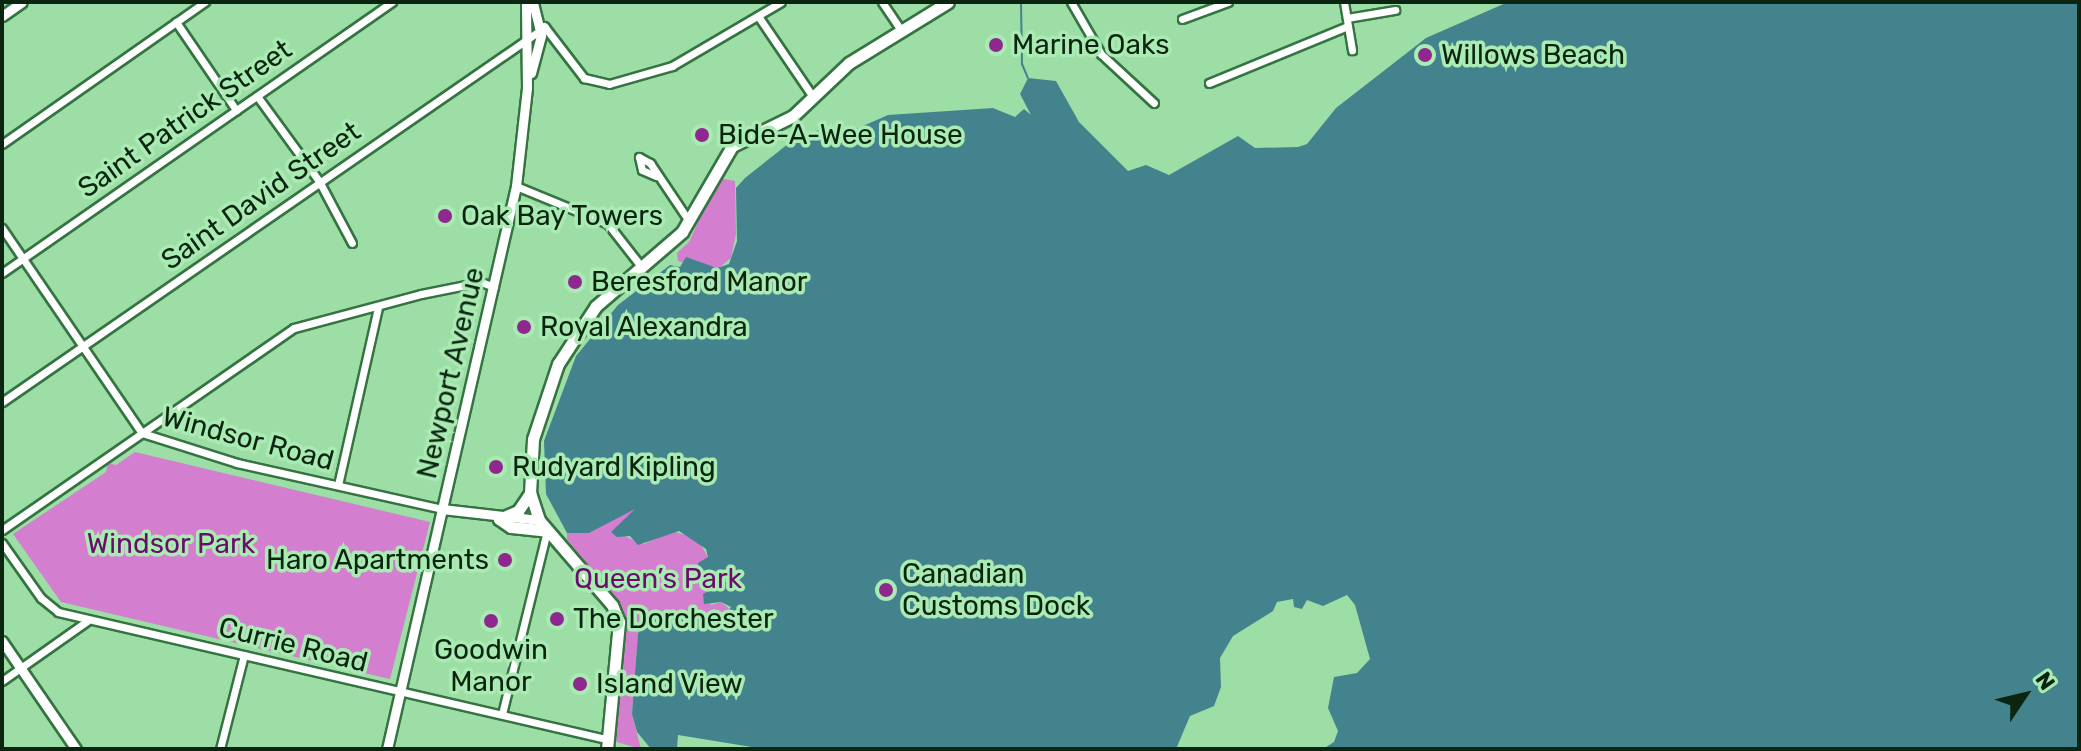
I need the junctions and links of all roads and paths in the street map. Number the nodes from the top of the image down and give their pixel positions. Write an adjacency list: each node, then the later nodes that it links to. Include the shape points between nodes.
1 (22, 2): 14 (street)
2 (205, 2): 12 (street)
3 (392, 2): 25 (street, Saint Patrick Street)
4 (526, 2): 21 (street, Newport Avenue)
5 (533, 2): 19 (street)
6 (781, 2): 15 (street)
7 (882, 2): 20 (street)
8 (948, 2): 20 (main road)
9 (1071, 2): 27 (street, via 1095,47)
10 (1228, 2): 16 (street)
11 (1344, 2): 18 (street)
12 (193, 5): 17 (street)
13 (1395, 10): 18 (street)
14 (2, 16)
15 (758, 16): 19 (street, via 672,66 597,85); 26 (street)
16 (1182, 19)
17 (176, 22): 28 (street); 29 (street)
18 (1347, 22): 22 (street); 23 (street)
19 (542, 29): 21 (street, Saint David Street); 24 (street)
20 (900, 29): 26 (main road, via 849,63)
21 (528, 39): 24 (street, Newport Avenue); 31 (street, Saint David Street)
22 (1352, 50)
23 (1209, 83)
24 (527, 88): 32 (street, Newport Avenue)
25 (257, 96): 28 (street, Saint Patrick Street); 31 (street)
26 (814, 98): 33 (main road, via 793,116 732,146)
27 (1154, 103)
28 (236, 110): 36 (street, Saint Patrick Street)
29 (2, 144)
30 (656, 176): 33 (street)
31 (319, 181): 35 (street); 41 (street, Saint David Street)
32 (516, 186): 37 (street, via 608,224); 39 (street, Newport Avenue)
33 (689, 221): 37 (main road)
34 (2, 228): 36 (street, Windsor Road)
35 (352, 243)
36 (23, 258): 38 (street, Saint Patrick Street); 41 (street, Windsor Road)
37 (640, 265): 45 (main road, via 584,319 558,364 533,439)
38 (2, 273)
39 (494, 287): 40 (street, via 462,286); 46 (street, Newport Avenue)
40 (378, 308): 43 (street, via 294,328); 44 (street)
41 (82, 347): 42 (street, Saint David Street); 43 (street, Windsor Road)
42 (2, 402)
43 (142, 433): 44 (street, Windsor Road, via 195,452); 49 (street)
44 (338, 485): 46 (street, Windsor Road)
45 (530, 493): 47 (main road, via 518,511); 48 (main road)
46 (442, 509): 47 (street, Windsor Road); 57 (street, Newport Avenue)
47 (499, 519): 48 (street, Windsor Road); 50 (main road, via 511,527)
48 (539, 520): 50 (main road)
49 (2, 530)
50 (547, 531): 58 (street); 59 (main road, via 612,605 619,622)
51 (2, 543): 52 (street, Currie Road, via 48,606)
52 (87, 621): 54 (street, Currie Road); 55 (street)
53 (2, 641): 55 (street)
54 (244, 655): 57 (street, Currie Road); 61 (street)
55 (21, 669): 56 (street); 60 (street)
56 (2, 681)
57 (399, 692): 58 (street, Currie Road); 62 (street, Newport Avenue)
58 (502, 714): 59 (street, Currie Road)
59 (607, 744)
60 (76, 749)
61 (220, 749)
62 (387, 749)

